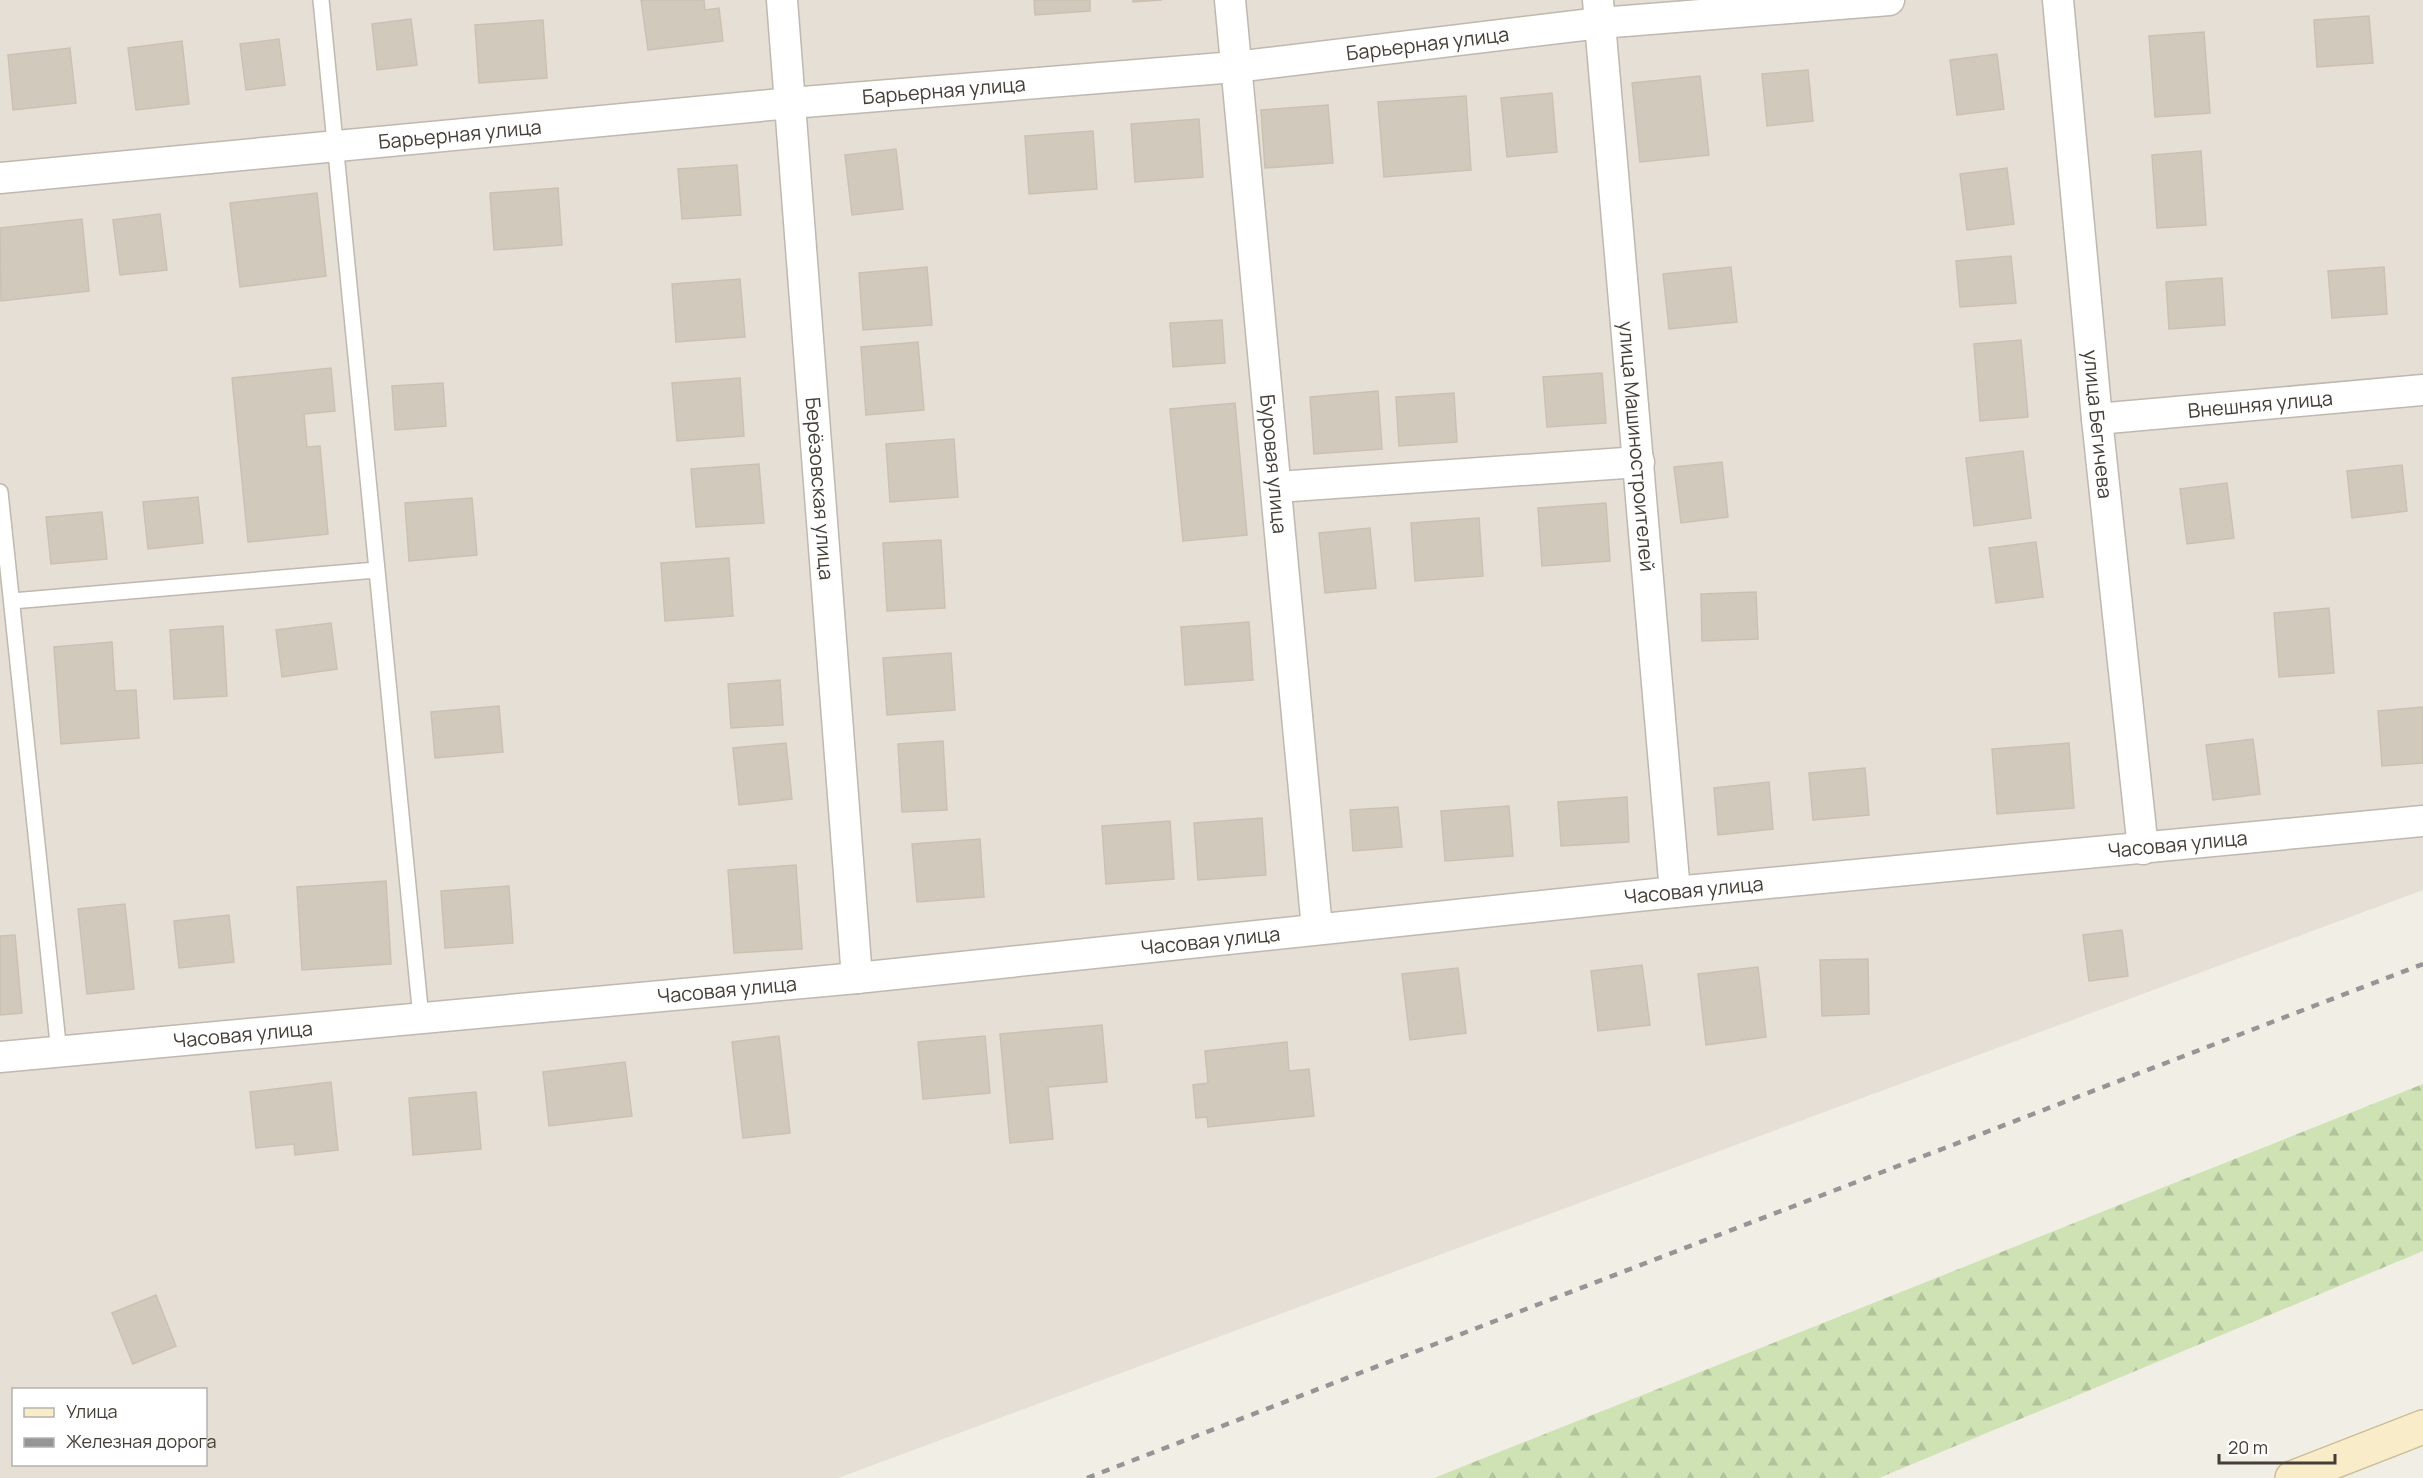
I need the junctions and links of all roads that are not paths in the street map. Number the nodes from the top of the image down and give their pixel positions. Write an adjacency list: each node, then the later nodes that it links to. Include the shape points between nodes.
1 (321, 0): 9 (lane)
2 (782, 0): 8 (street, Берёзовская улица)
3 (1230, 0): 7 (street, Буровая улица)
4 (1889, 0): 6 (street, Барьерная улица)
5 (2058, 0): 12 (street, улица Бегичева)
6 (1599, 12): 7 (street, Барьерная улица); 13 (street, улица Машиностроителей)
7 (1236, 67): 8 (street, Барьерная улица); 14 (street, Буровая улица)
8 (791, 103): 9 (street, Барьерная улица); 22 (street, Берёзовская улица)
9 (334, 146): 10 (street, Барьерная улица); 16 (lane)
10 (0, 178)
11 (2423, 390): 12 (street, Внешняя улица)
12 (2097, 419): 19 (street, улица Бегичева)
13 (1639, 462): 14 (street); 20 (street, улица Машиностроителей)
14 (1277, 487): 21 (street, Буровая улица)
15 (0, 492): 17 (lane)
16 (376, 570): 17 (lane); 23 (lane)
17 (12, 601): 24 (lane)
18 (2423, 821): 19 (street, Часовая улица)
19 (2143, 849): 20 (street, Часовая улица)
20 (1674, 892): 21 (street, Часовая улица)
21 (1317, 929): 22 (street, Часовая улица)
22 (857, 978): 23 (street, Часовая улица)
23 (421, 1018): 24 (street, Часовая улица)
24 (59, 1053): 25 (street, Часовая улица)
25 (0, 1057)
26 (2423, 1427): 27 (street)
27 (2292, 1478)

